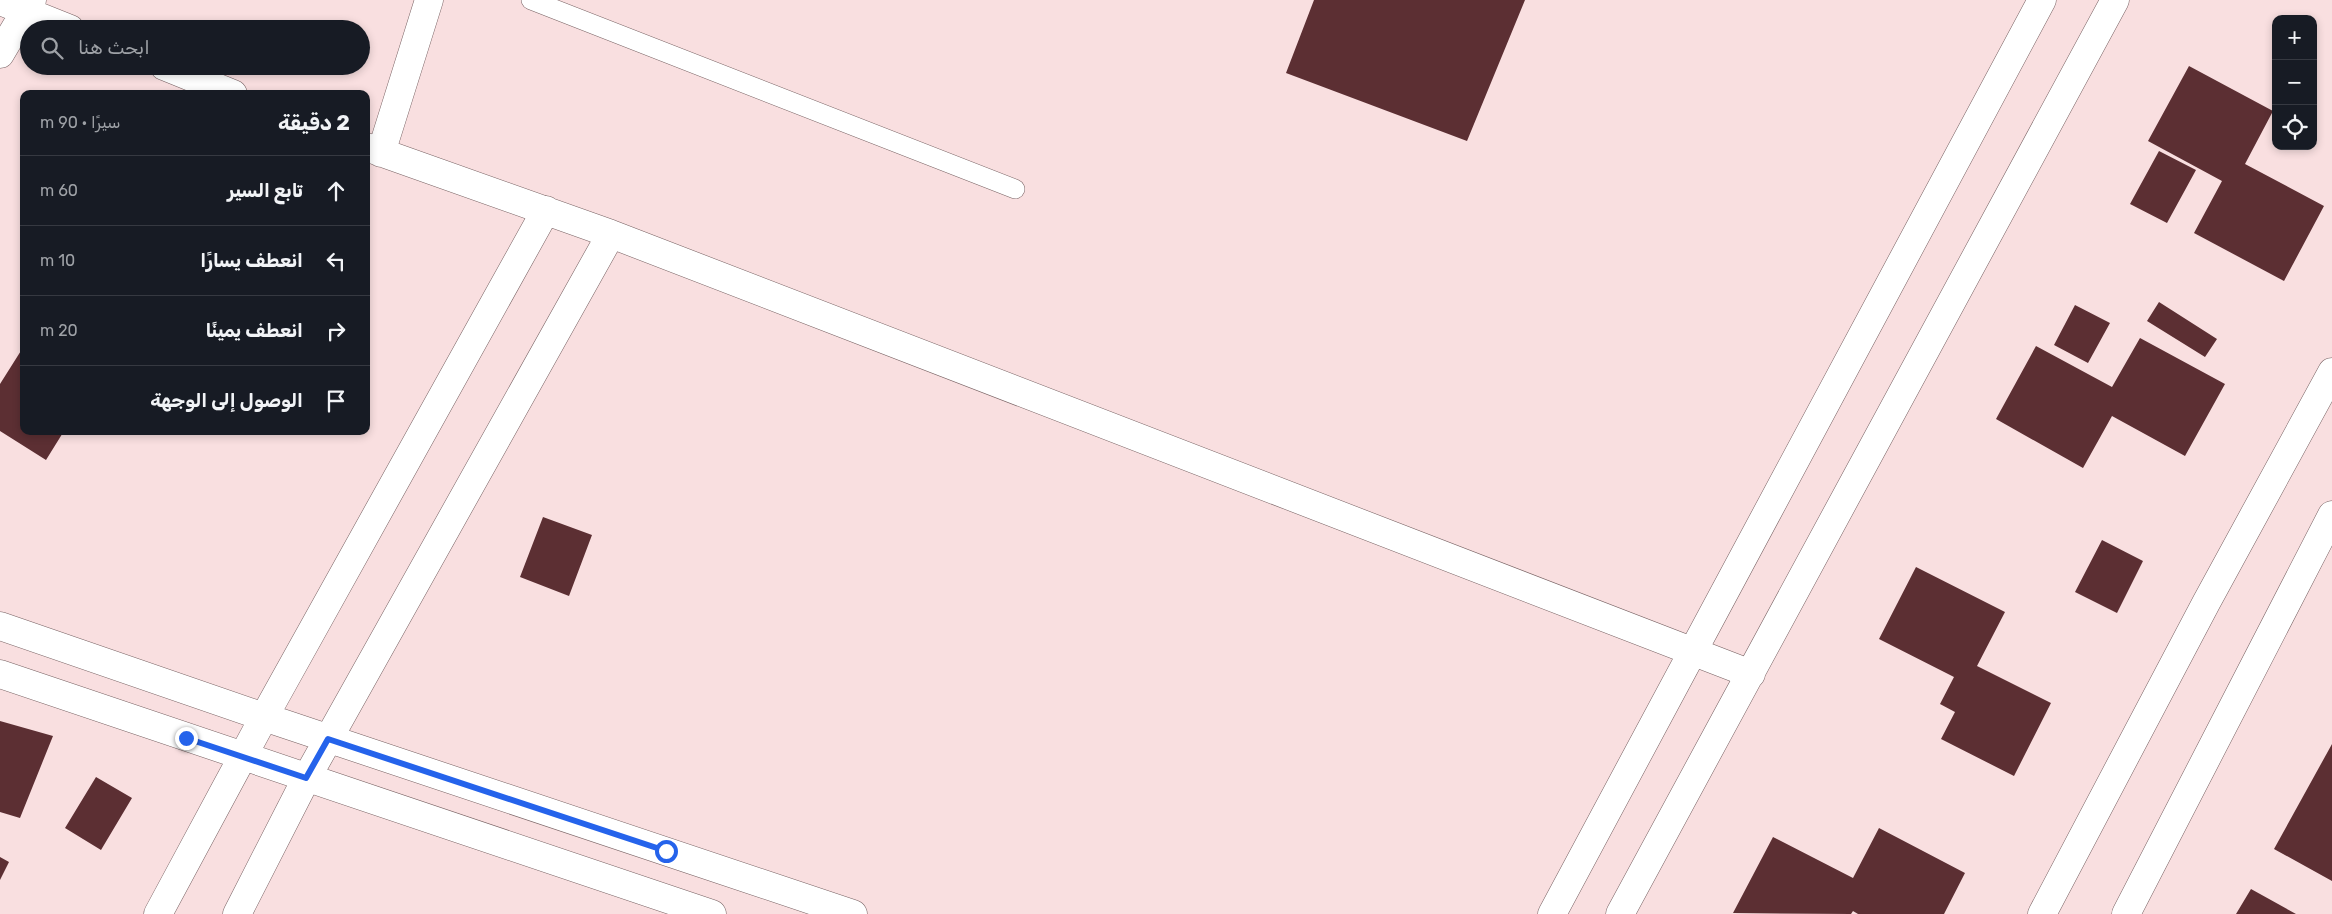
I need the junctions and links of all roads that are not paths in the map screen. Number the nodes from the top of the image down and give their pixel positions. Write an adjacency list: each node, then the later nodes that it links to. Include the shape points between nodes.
1 (429, 0): 13 (street)
2 (531, 0): 14 (lane)
3 (2042, 0): 20 (street)
4 (2115, 0): 22 (street)
5 (0, 1): 6 (street)
6 (29, 6): 7 (street); 8 (street)
7 (21, 20)
8 (54, 20)
9 (20, 21): 10 (street)
10 (0, 54)
11 (186, 75): 12 (street)
12 (224, 90)
13 (374, 150): 15 (street)
14 (1015, 189)
15 (546, 210): 16 (street); 23 (street)
16 (611, 234): 20 (street); 24 (street)
17 (2332, 372): 33 (street)
18 (2332, 515): 34 (street)
19 (0, 626): 23 (street)
20 (1693, 651): 22 (street); 31 (street)
21 (0, 674): 25 (street)
22 (1751, 674): 32 (street)
23 (264, 717): 24 (street); 25 (street)
24 (328, 739): 26 (street); 30 (street)
25 (242, 757): 26 (street); 27 (street)
26 (306, 778): 28 (street); 29 (street)
27 (158, 914)
28 (237, 914)
29 (712, 914)
30 (853, 914)
31 (1552, 914)
32 (1620, 914)
33 (2042, 914)
34 (2126, 914)

